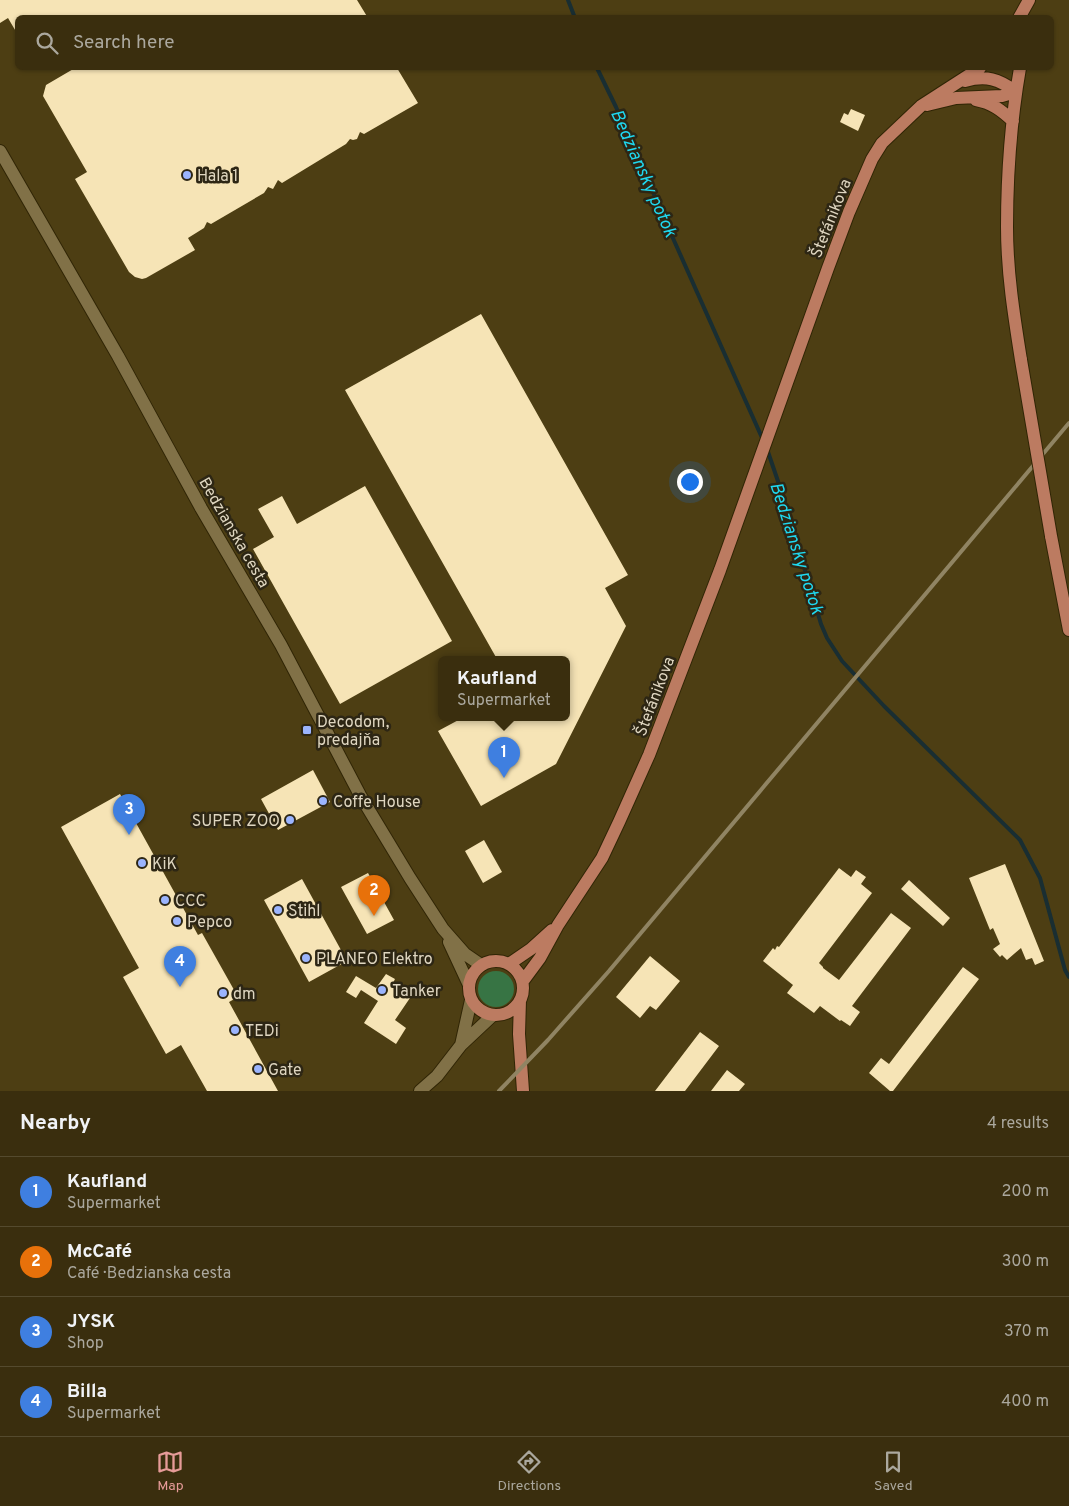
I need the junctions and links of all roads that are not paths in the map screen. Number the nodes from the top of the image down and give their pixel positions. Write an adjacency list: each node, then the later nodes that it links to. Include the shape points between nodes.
1 (1029, 0): 3 (main road)
2 (1034, 0): 4 (main road)
3 (1021, 15)
4 (1031, 15)
5 (977, 70): 7 (main road, Štefánikova)
6 (1020, 70): 8 (main road)
7 (954, 84): 8 (main road, via 985,78 1005,83); 10 (main road, Štefánikova)
8 (1016, 92): 9 (main road, via 1002,96); 11 (main road)
9 (964, 97): 10 (main road); 11 (main road, via 990,103)
10 (921, 106): 14 (main road, Štefánikova, via 882,143 872,158 828,268 720,570 649,755 602,858)
11 (1013, 121): 13 (main road, bridge, via 1007,228 1011,294)
12 (0, 150): 15 (street, Bedzianska cesta, via 201,508 282,645 360,795)
13 (1069, 630)
14 (558, 926): 16 (main road); 18 (main road)
15 (442, 929): 17 (street, Bedzianska cesta, via 465,954); 19 (street, Bedzianska cesta)
16 (509, 964): 17 (main road, via 495,960); 18 (main road)
17 (481, 965): 19 (main road)
18 (523, 981): 21 (main road)
19 (469, 985): 20 (main road)
20 (471, 1000): 22 (main road, via 485,1013); 24 (street)
21 (520, 1000): 22 (main road, via 515,1008); 23 (main road)
22 (498, 1015): 23 (main road); 24 (street)
23 (519, 1034): 26 (main road)
24 (461, 1044): 25 (street, via 437,1076)
25 (420, 1091)
26 (523, 1091)

